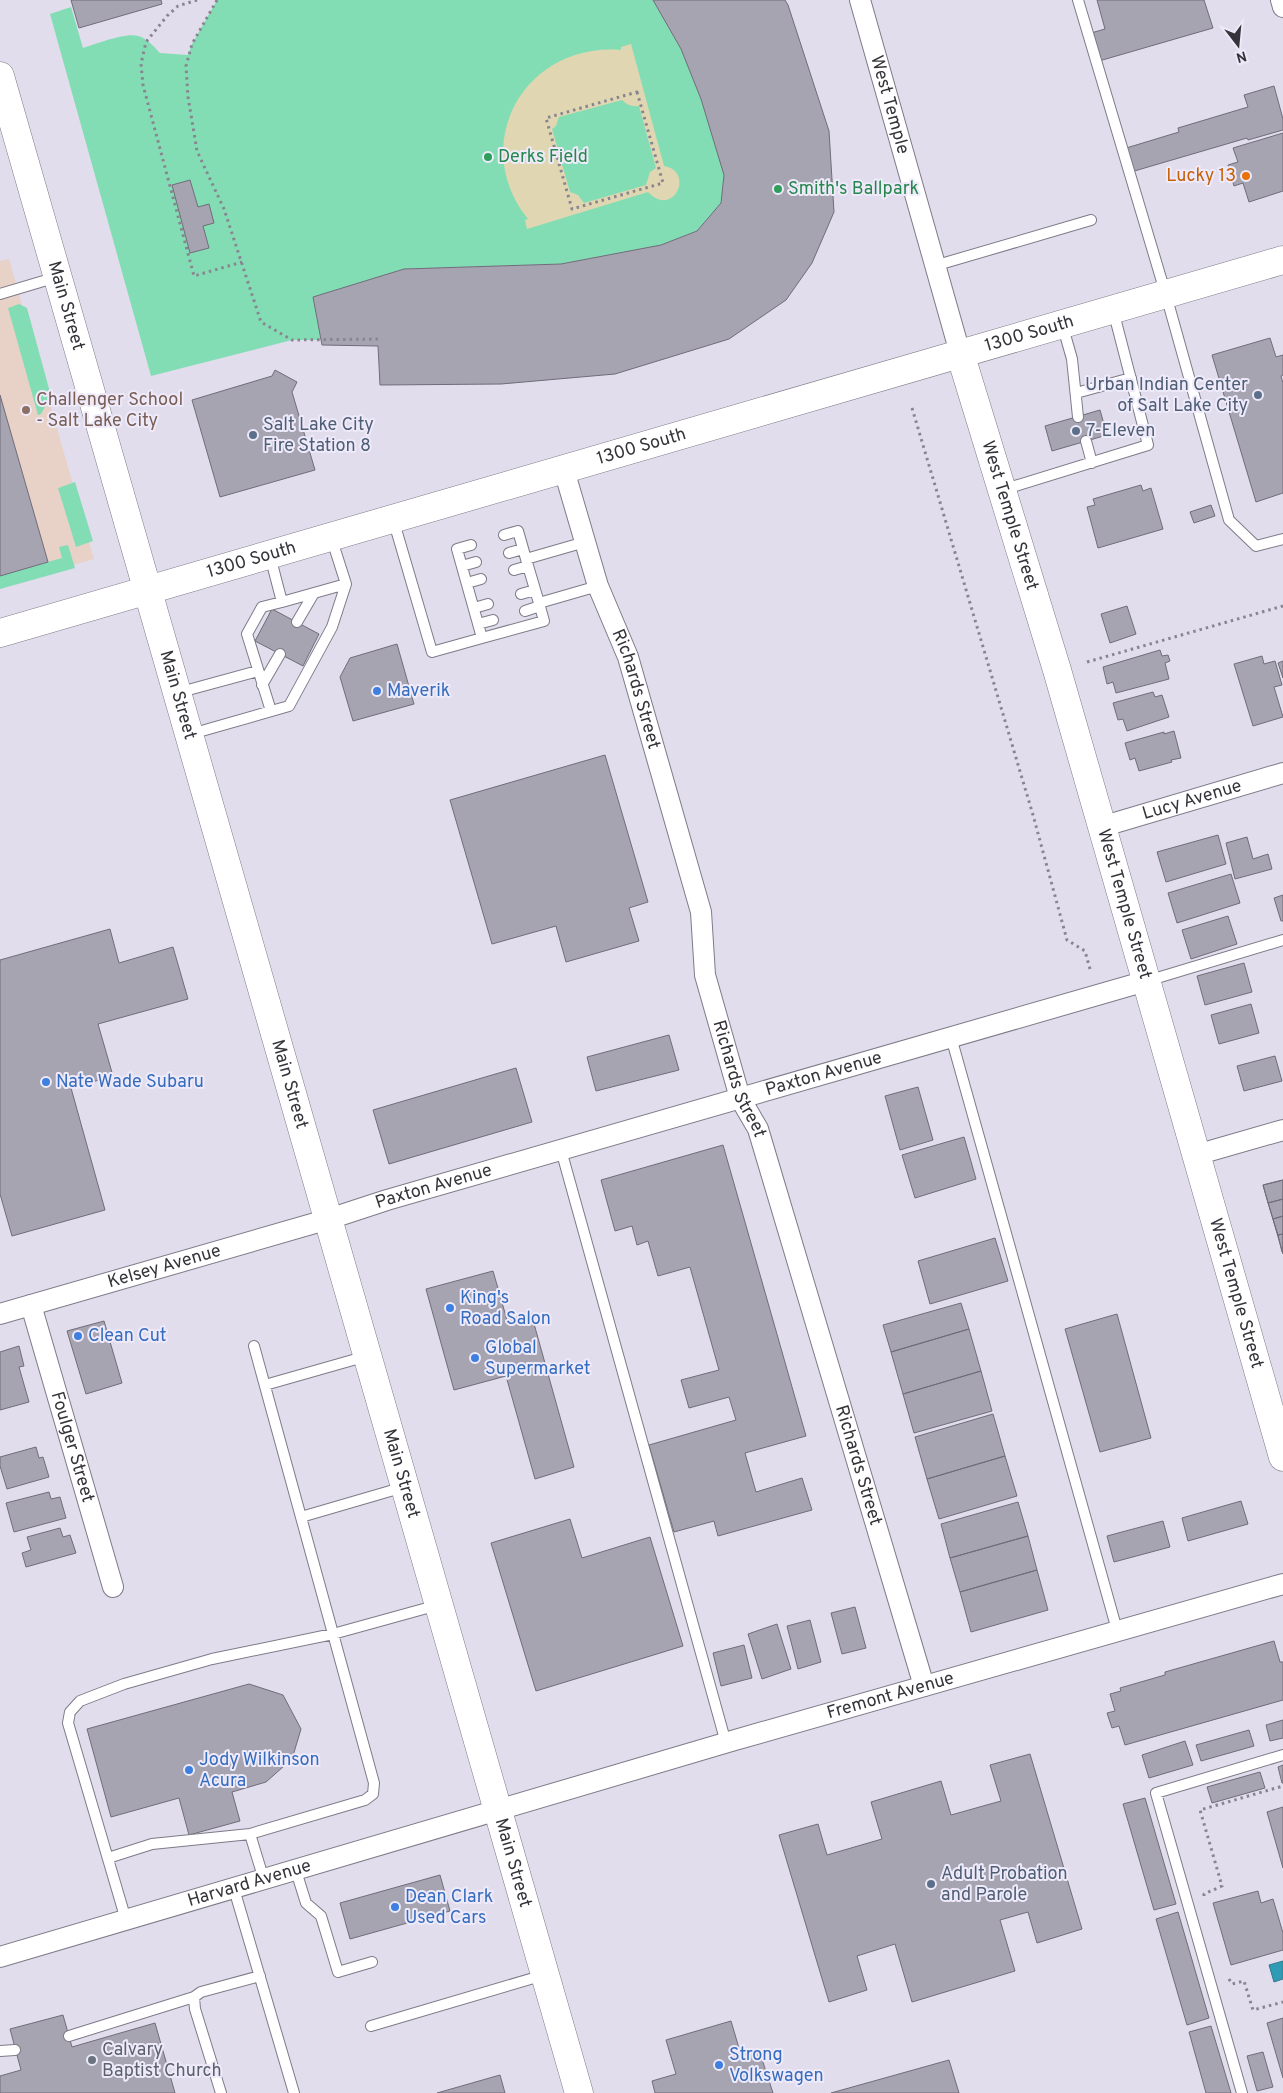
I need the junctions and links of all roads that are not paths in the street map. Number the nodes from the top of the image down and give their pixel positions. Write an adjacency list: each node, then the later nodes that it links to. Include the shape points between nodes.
1 (860, 0): 9 (street, West Temple)
2 (1078, 0): 12 (lane)
3 (1281, 0): 4 (street)
4 (1283, 7)
5 (0, 76): 6 (street, Main Street)
6 (6, 122): 10 (street, Main Street)
7 (1091, 220): 9 (lane)
8 (1283, 260): 12 (street, 1300 South)
9 (934, 266): 15 (street, West Temple)
10 (57, 277): 11 (lane); 39 (street, Main Street)
11 (0, 294)
12 (1166, 294): 13 (street, 1300 South); 26 (lane, via 1229,520 1256,546)
13 (1113, 310): 14 (street, 1300 South); 16 (lane)
14 (1062, 324): 15 (street, 1300 South); 17 (lane, via 1072,358)
15 (960, 353): 21 (street, 1300 South); 22 (street, West Temple Street)
16 (1131, 378): 17 (lane); 20 (lane, via 1148,445)
17 (1076, 393): 18 (lane)
18 (1078, 417)
19 (1086, 441): 20 (lane)
20 (1092, 463): 22 (lane)
21 (564, 470): 23 (street, 1300 South); 27 (street, Richards Street)
22 (1001, 490): 60 (street, West Temple Street)
23 (393, 518): 25 (street, 1300 South); 52 (lane, via 432,652)
24 (504, 535): 31 (lane, via 518,531)
25 (331, 536): 30 (street, 1300 South); 37 (lane)
26 (1283, 538)
27 (585, 542): 31 (lane); 38 (street, Richards Street)
28 (471, 545): 33 (lane, via 457,549)
29 (509, 553): 31 (lane)
30 (270, 554): 39 (street, 1300 South); 43 (lane)
31 (526, 558): 34 (lane); 40 (lane)
32 (476, 562): 33 (lane)
33 (462, 566): 36 (lane)
34 (514, 570)
35 (481, 579): 36 (lane)
36 (467, 583): 46 (lane)
37 (346, 584): 41 (lane); 57 (lane, via 332,627 289,706)
38 (598, 586): 45 (lane); 64 (street, Richards Street, via 628,657 701,912 705,975)
39 (147, 590): 51 (street, 1300 South); 56 (street, Main Street)
40 (536, 590): 42 (lane); 45 (lane)
41 (314, 593): 43 (lane); 49 (lane)
42 (521, 594)
43 (282, 602): 54 (lane, via 262,607 246,634)
44 (488, 604): 46 (lane)
45 (540, 605): 47 (lane); 52 (lane, via 544,620)
46 (474, 608): 50 (lane)
47 (525, 610)
48 (493, 620): 50 (lane)
49 (298, 622)
50 (478, 624): 52 (lane)
51 (0, 633)
52 (482, 638)
53 (280, 654): 55 (lane)
54 (258, 670): 55 (lane); 56 (lane)
55 (262, 685): 57 (lane)
56 (177, 693): 58 (street, Main Street)
57 (271, 711): 58 (lane)
58 (189, 734): 68 (street, Main Street)
59 (1283, 773): 60 (street, Lucy Avenue)
60 (1101, 827): 62 (street, West Temple Street)
61 (1283, 940): 62 (lane)
62 (1146, 981): 63 (street, Paxton Avenue); 67 (street, West Temple Street)
63 (951, 1038): 64 (street, Paxton Avenue); 80 (lane)
64 (740, 1098): 66 (street, Paxton Avenue); 82 (street, Richards Street, via 758,1128)
65 (1283, 1130): 67 (street)
66 (561, 1150): 68 (street, Paxton Avenue); 83 (lane)
67 (1196, 1155): 74 (street, West Temple Street)
68 (329, 1220): 69 (street, Kelsey Avenue); 72 (street, Main Street)
69 (31, 1305): 70 (street, Kelsey Avenue); 78 (street, Foulger Street)
70 (0, 1314)
71 (254, 1346): 73 (lane)
72 (368, 1356): 73 (lane); 75 (street, Main Street)
73 (265, 1384): 76 (lane)
74 (1283, 1457)
75 (405, 1486): 76 (lane); 79 (street, Main Street)
76 (301, 1517): 81 (lane)
77 (1283, 1584): 80 (street, Fremont Avenue)
78 (114, 1587)
79 (439, 1604): 81 (lane); 85 (street, Main Street)
80 (1117, 1630): 82 (street, Fremont Avenue)
81 (333, 1634): 86 (lane, via 374,1783 373,1794 365,1800); 87 (lane, via 212,1659 124,1684 80,1701 70,1712 68,1723)
82 (924, 1686): 83 (street, Fremont Avenue)
83 (726, 1743): 85 (street, Fremont Avenue)
84 (1283, 1754): 104 (lane, via 1156,1793)
85 (498, 1812): 88 (street, Harvard Avenue); 94 (street, Main Street)
86 (250, 1834): 87 (lane, via 152,1844); 89 (lane)
87 (108, 1858): 91 (lane)
88 (296, 1871): 89 (street, Harvard Avenue); 93 (lane, via 306,1903 321,1916 338,1972)
89 (264, 1880): 90 (street, Harvard Avenue)
90 (234, 1889): 91 (street, Harvard Avenue); 95 (lane)
91 (126, 1920): 92 (street, Harvard Avenue)
92 (0, 1957)
93 (372, 1962)
94 (545, 1974): 97 (lane); 103 (street, Main Street)
95 (260, 1976): 96 (lane, via 201,1992); 102 (lane)
96 (194, 1997): 98 (lane); 101 (lane)
97 (371, 2026)
98 (69, 2036)
99 (15, 2050): 100 (lane)
100 (0, 2051)
101 (221, 2093)
102 (294, 2093)
103 (579, 2093)
104 (1242, 2093)

